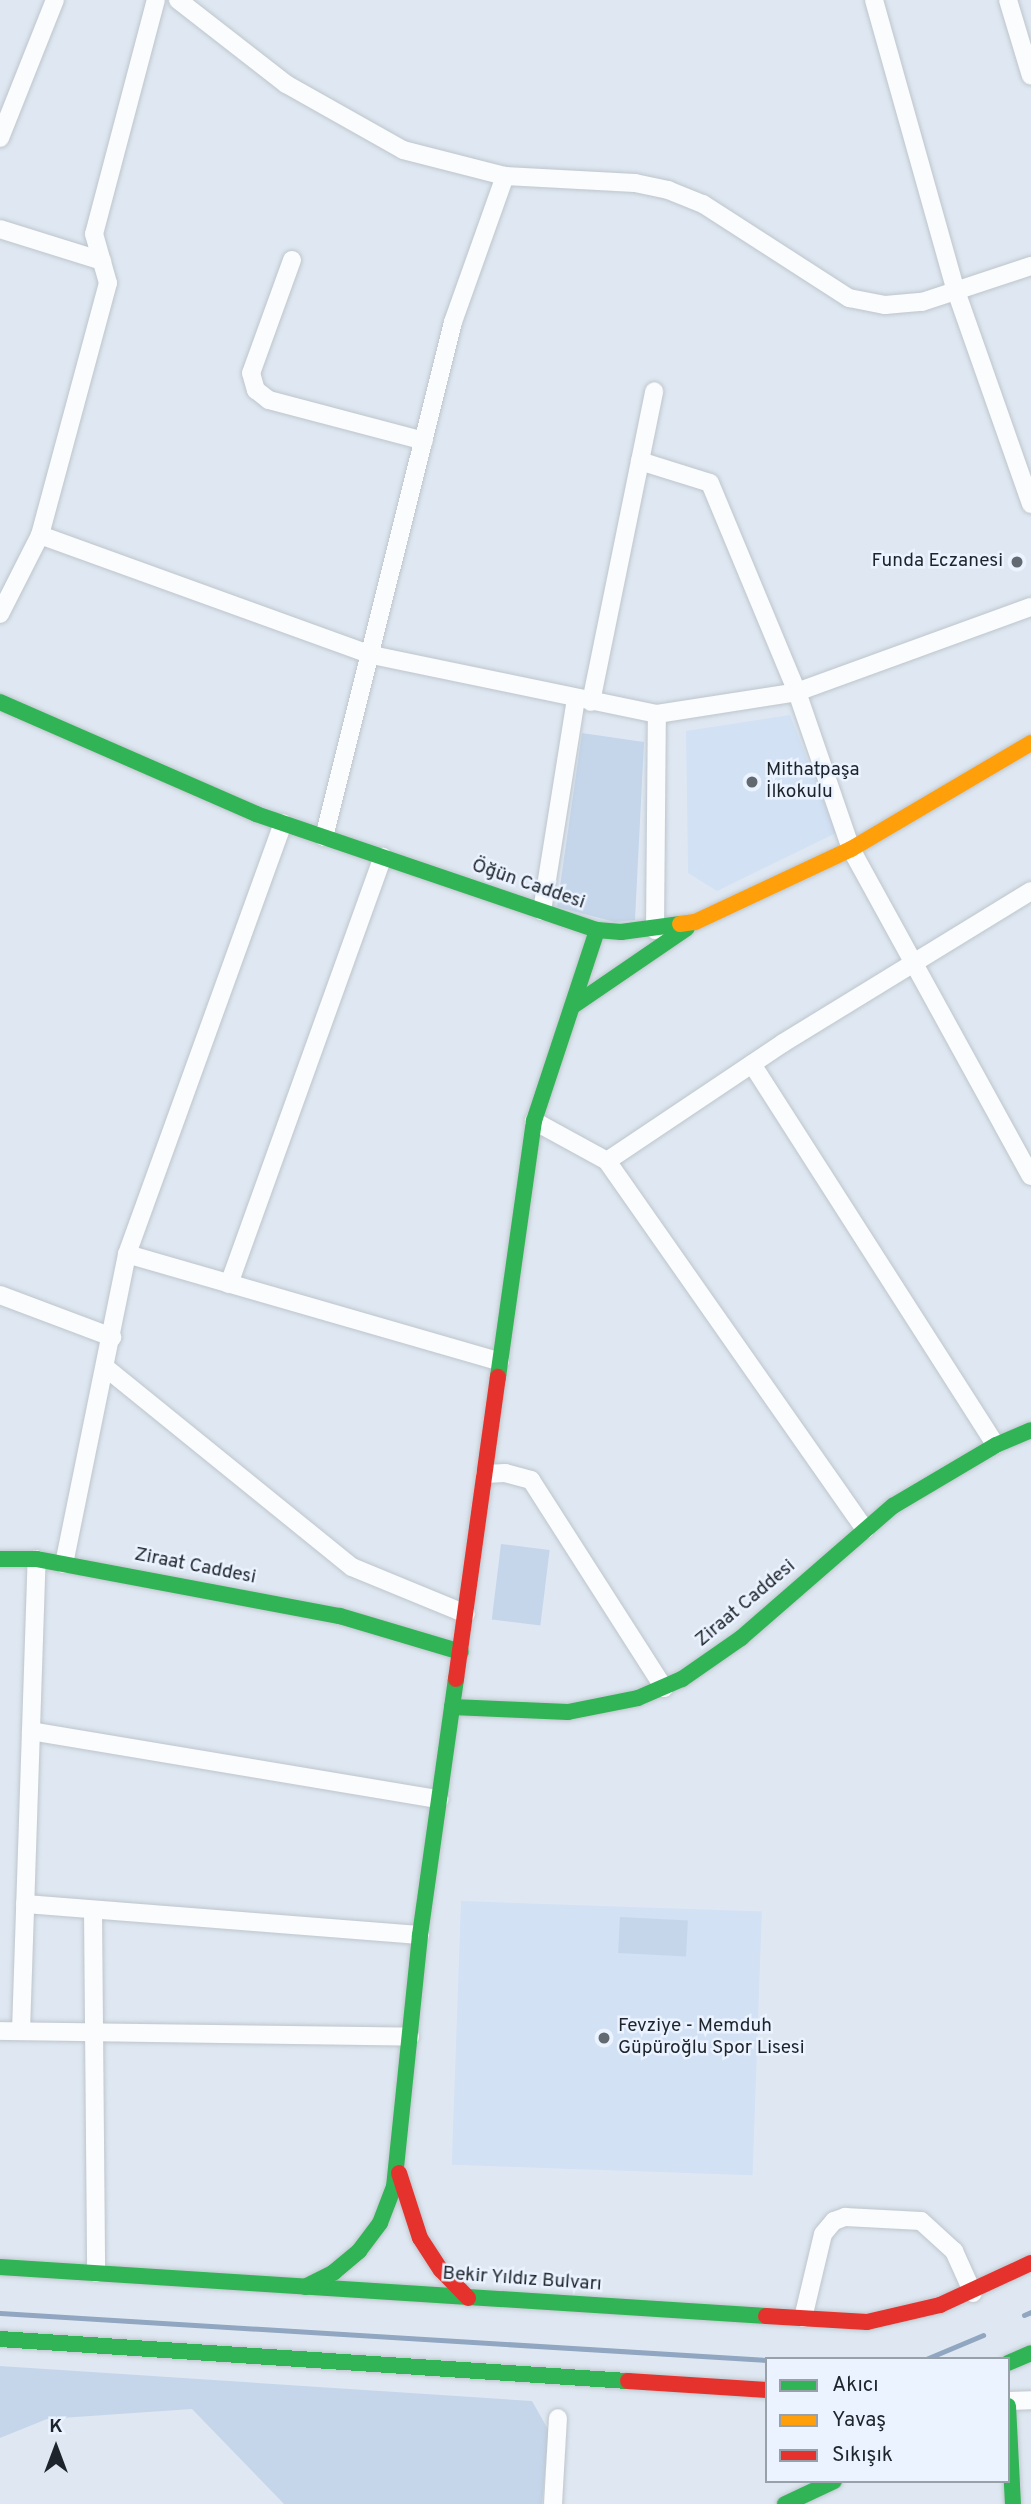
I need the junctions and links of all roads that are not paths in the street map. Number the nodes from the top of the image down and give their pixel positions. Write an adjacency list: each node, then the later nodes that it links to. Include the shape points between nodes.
1 (55, 0): 7 (street)
2 (156, 0): 11 (street, via 94,234)
3 (178, 0): 8 (street, via 244,55 371,135 436,161)
4 (874, 0): 13 (street)
5 (1008, 0): 6 (street)
6 (1031, 76)
7 (0, 138)
8 (505, 176): 13 (street, via 635,183 668,190 703,204 849,298 867,303 904,305); 15 (street, via 453,321)
9 (0, 229): 11 (street)
10 (292, 260): 15 (street, via 251,373 256,390 269,400)
11 (102, 261): 18 (street, via 108,283)
12 (1031, 265): 13 (street)
13 (956, 291): 17 (street)
14 (654, 391): 16 (street)
15 (424, 441): 21 (street)
16 (640, 461): 22 (street, via 710,483); 23 (street)
17 (1031, 504)
18 (40, 535): 20 (street); 21 (street)
19 (1031, 607): 22 (street)
20 (0, 614)
21 (372, 655): 23 (street); 28 (street)
22 (797, 692): 25 (street); 29 (street)
23 (583, 701): 25 (street); 32 (street)
24 (0, 702): 27 (street, Öğün Caddesi)
25 (657, 714): 35 (street)
26 (1031, 743): 29 (street, Öğün Caddesi)
27 (283, 823): 28 (street, Öğün Caddesi); 42 (street)
28 (324, 837): 30 (street, Öğün Caddesi)
29 (851, 849): 33 (street, Öğün Caddesi); 36 (street)
30 (383, 857): 32 (street, Öğün Caddesi); 43 (street)
31 (1031, 891): 36 (street)
32 (542, 912): 34 (street, Öğün Caddesi)
33 (695, 922): 35 (street, Öğün Caddesi); 37 (street)
34 (597, 930): 35 (street, Öğün Caddesi); 37 (street)
35 (655, 930)
36 (915, 962): 38 (street); 41 (street)
37 (573, 1006): 39 (street)
38 (752, 1064): 40 (street); 49 (street)
39 (534, 1121): 40 (street); 46 (street)
40 (607, 1161): 51 (street)
41 (1031, 1176)
42 (127, 1254): 43 (street); 45 (street)
43 (229, 1284): 46 (street)
44 (0, 1296): 45 (street)
45 (112, 1337): 47 (street)
46 (500, 1362): 50 (street)
47 (106, 1368): 54 (street); 55 (street, via 352,1567)
48 (1031, 1430): 49 (street, Ziraat Caddesi)
49 (996, 1445): 51 (street, Ziraat Caddesi, via 893,1506)
50 (485, 1474): 55 (street); 57 (street, via 505,1473 531,1480)
51 (865, 1530): 57 (street, Ziraat Caddesi, via 723,1653)
52 (0, 1559): 53 (street, Ziraat Caddesi)
53 (37, 1559): 54 (street, Ziraat Caddesi); 59 (street)
54 (64, 1564): 56 (street, Ziraat Caddesi, via 340,1616)
55 (466, 1614): 56 (street)
56 (461, 1652): 58 (street)
57 (664, 1688): 58 (street, Ziraat Caddesi, via 615,1704 568,1712)
58 (452, 1707): 60 (street)
59 (31, 1731): 60 (street); 61 (street)
60 (439, 1799): 63 (street)
61 (25, 1905): 62 (street); 65 (street)
62 (93, 1910): 63 (street); 66 (street)
63 (420, 1934): 67 (street)
64 (0, 2031): 65 (street)
65 (21, 2031): 66 (street)
66 (93, 2033): 67 (street); 71 (street)
67 (410, 2037): 68 (street)
68 (398, 2168): 72 (street, via 389,2206 373,2235 348,2263); 74 (street, via 420,2238 441,2270)
69 (1031, 2263): 73 (street, Bekir Yıldız Bulvarı)
70 (0, 2267): 71 (street, Bekir Yıldız Bulvarı)
71 (96, 2273): 72 (street, Bekir Yıldız Bulvarı)
72 (305, 2287): 74 (street, Bekir Yıldız Bulvarı)
73 (973, 2293): 75 (street, Bekir Yıldız Bulvarı, via 867,2322); 75 (street, via 954,2251 921,2221 845,2217 834,2221 823,2234)
74 (468, 2298): 75 (street, Bekir Yıldız Bulvarı)
75 (803, 2318)
76 (0, 2339): 79 (street)
77 (1031, 2353): 78 (street)
78 (1010, 2362)
79 (765, 2389)
80 (1031, 2400): 81 (street)
81 (1010, 2404)
82 (558, 2418): 85 (street)
83 (1010, 2444): 87 (street)
84 (830, 2483): 86 (street)
85 (553, 2504)
86 (785, 2504)
87 (1013, 2504)

